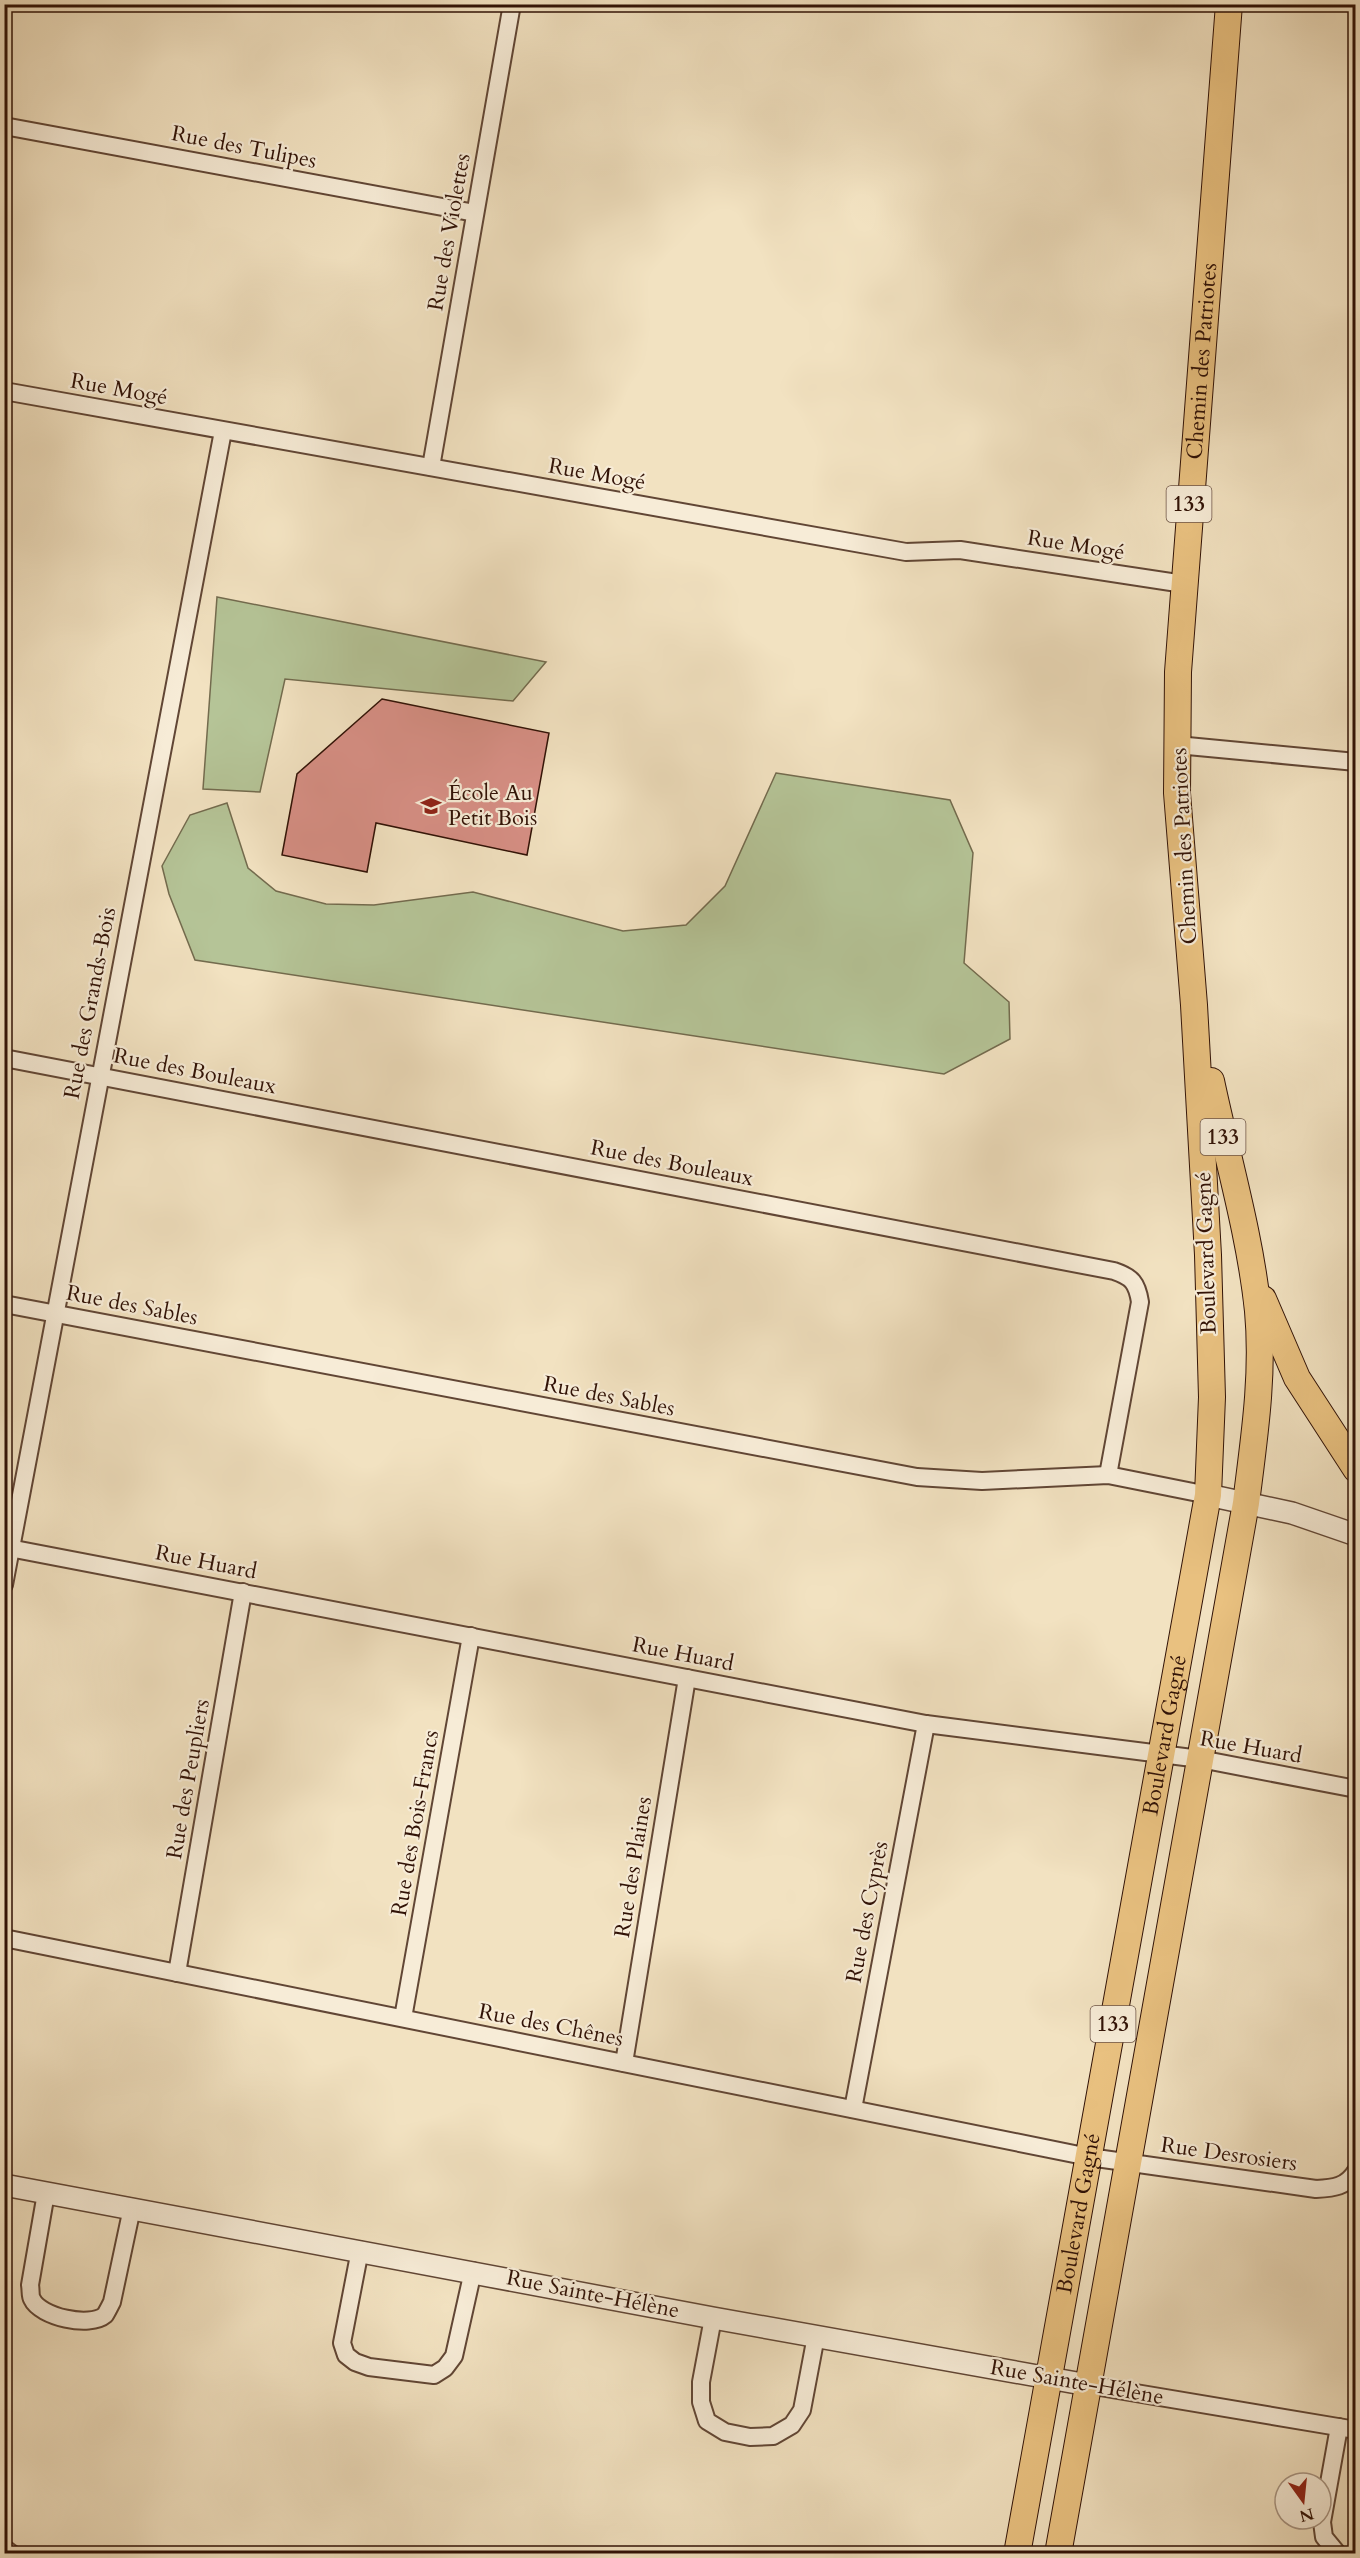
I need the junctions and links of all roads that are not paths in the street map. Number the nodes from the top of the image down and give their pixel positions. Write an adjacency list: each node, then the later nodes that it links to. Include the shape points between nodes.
1 (512, 4): 4 (street, Rue des Violettes)
2 (1229, 4): 8 (main road, Chemin des Patriotes / 133)
3 (4, 126): 4 (street, Rue des Tulipes)
4 (475, 213): 7 (street, Rue des Violettes)
5 (4, 391): 6 (street, Rue Mogé)
6 (223, 431): 7 (street, Rue Mogé); 13 (street, Rue des Grands-Bois)
7 (430, 467): 8 (street, Rue Mogé, via 906,552 960,550)
8 (1184, 584): 9 (main road, Chemin des Patriotes / 133)
9 (1177, 745): 10 (street); 11 (main road, Chemin des Patriotes / 133, via 1178,814)
10 (1356, 762)
11 (1194, 1005): 14 (main road, Boulevard Gagné / 133); 19 (main road, Boulevard Gagné / 133, via 1212,1397)
12 (4, 1058): 13 (street, Rue des Bouleaux)
13 (99, 1076): 16 (street, Rue des Grands-Bois); 18 (street, Rue des Bouleaux, via 1128,1276 1138,1286 1140,1302)
14 (1252, 1269): 17 (main road, via 1297,1378); 20 (main road, Boulevard Gagné / 133, via 1258,1312 1259,1401)
15 (4, 1304): 16 (street, Rue des Sables)
16 (55, 1314): 18 (street, Rue des Sables, via 917,1477 982,1481); 22 (street, Rue des Grands-Bois)
17 (1356, 1470)
18 (1108, 1475): 19 (street, Rue des Sables)
19 (1208, 1495): 20 (street); 28 (main road, Boulevard Gagné / 133)
20 (1246, 1503): 21 (street, via 1292,1513); 29 (main road, Boulevard Gagné / 133)
21 (1356, 1535)
22 (8, 1547): 23 (street, Rue des Grands-Bois); 24 (street, Rue Huard)
23 (4, 1585)
24 (243, 1592): 25 (street, Rue Huard); 32 (street, Rue des Peupliers)
25 (471, 1636): 26 (street, Rue Huard); 33 (street, Rue des Bois-Francs)
26 (687, 1678): 27 (street, Rue Huard); 34 (street, Rue des Plaines)
27 (926, 1724): 28 (street, Rue Huard); 35 (street, Rue des Cyprès)
28 (1162, 1755): 29 (street, Rue Huard); 36 (main road, Boulevard Gagné / 133)
29 (1200, 1759): 30 (street, Rue Huard); 37 (main road, Boulevard Gagné / 133)
30 (1356, 1789)
31 (4, 1938): 32 (street, Rue des Chênes)
32 (177, 1973): 33 (street, Rue des Chênes)
33 (403, 2018): 34 (street, Rue des Chênes)
34 (624, 2063): 35 (street, Rue des Chênes)
35 (853, 2109): 36 (street, Rue des Chênes)
36 (1089, 2157): 37 (street, Rue Desrosiers); 46 (main road, Boulevard Gagné / 133)
37 (1128, 2162): 38 (street, Rue Desrosiers, via 1316,2190 1342,2185); 47 (main road, Boulevard Gagné / 133)
38 (1356, 2171)
39 (4, 2185): 40 (street, Rue Sainte-Hélène)
40 (46, 2193): 41 (street, Rue Sainte-Hélène); 41 (street, via 31,2298 49,2314 76,2320 105,2315 112,2302)
41 (132, 2208): 42 (street, Rue Sainte-Hélène)
42 (360, 2250): 43 (street, Rue Sainte-Hélène); 43 (street, via 342,2343 346,2355 355,2362 379,2370 434,2375 445,2368 454,2356)
43 (473, 2271): 44 (street, Rue Sainte-Hélène)
44 (713, 2318): 45 (street, Rue Sainte-Hélène); 45 (street, via 701,2402 707,2421 724,2432 773,2436 792,2425 802,2410)
45 (816, 2336): 46 (street, Rue Sainte-Hélène)
46 (1050, 2378): 47 (street, Rue Sainte-Hélène); 51 (main road, Boulevard Gagné / 133)
47 (1088, 2385): 48 (street, Rue Sainte-Hélène); 52 (main road, Boulevard Gagné / 133)
48 (1347, 2429): 53 (street, Rue Sainte-Hélène, via 1322,2522 1324,2537)
49 (4, 2548): 50 (street)
50 (12, 2553)
51 (1017, 2553)
52 (1058, 2553)
53 (1338, 2553)

